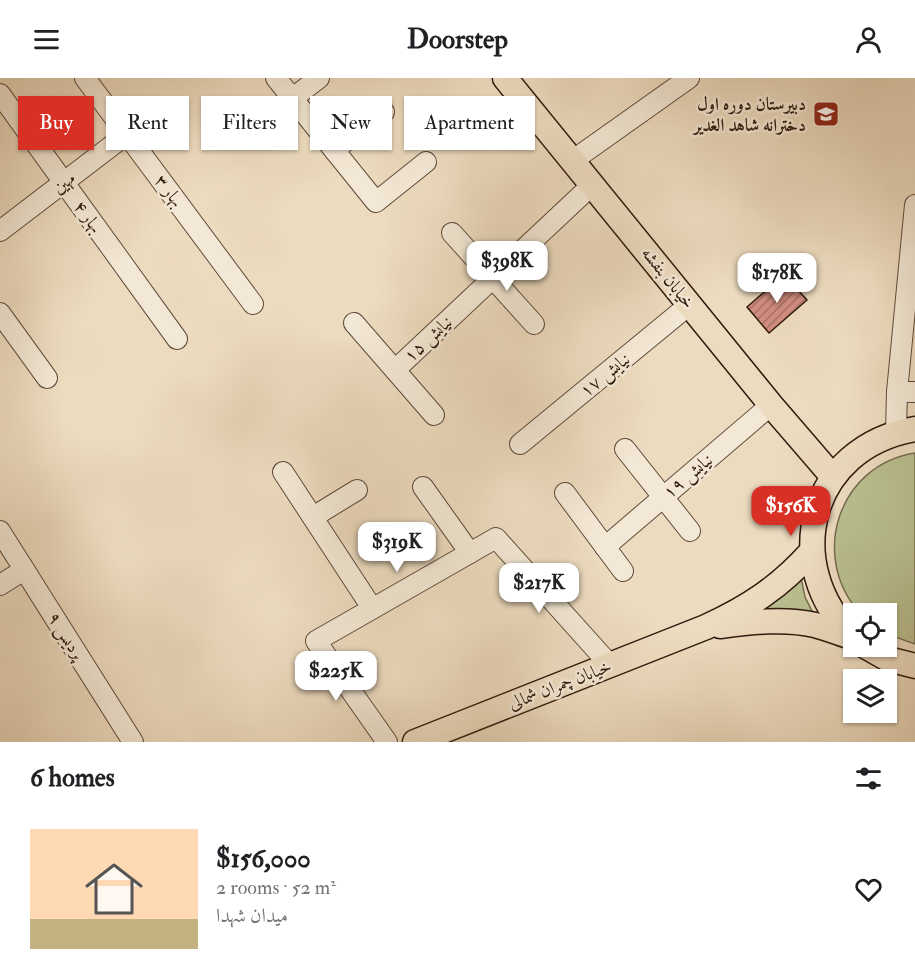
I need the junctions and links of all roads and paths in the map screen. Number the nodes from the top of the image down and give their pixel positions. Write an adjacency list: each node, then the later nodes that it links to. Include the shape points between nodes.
1 (85, 78): 10 (street, بهار ۳)
2 (276, 78): 7 (street)
3 (319, 78): 8 (street)
4 (505, 78): 15 (main road, خیابان بنفشه)
5 (689, 78): 15 (street)
6 (0, 94): 17 (street, بهار ۴)
7 (291, 96)
8 (296, 96)
9 (298, 104): 11 (street)
10 (106, 106)
11 (310, 120)
12 (106, 150): 17 (street, مهین)
13 (139, 150): 23 (street, بهار ۳)
14 (334, 150): 16 (street, via 376,202)
15 (572, 161): 18 (main road, خیابان بنفشه)
16 (426, 162)
17 (64, 183): 20 (street, مهین); 28 (street, بهار ۴)
18 (592, 185): 22 (street, نیایش ۱۵); 24 (main road, خیابان بنفشه)
19 (915, 205): 31 (street)
20 (0, 231)
21 (452, 233): 22 (street)
22 (493, 279): 27 (street); 29 (street, نیایش ۱۵)
23 (253, 304)
24 (689, 305): 32 (main road, خیابان بنفشه); 35 (street, نیایش ۱۷)
25 (0, 313): 30 (street)
26 (354, 323): 29 (street)
27 (534, 324)
28 (177, 339)
29 (395, 370): 33 (street)
30 (47, 378)
31 (906, 392): 34 (street)
32 (771, 405): 38 (main road, خیابان بنفشه); 42 (street, نیایش ۱۹)
33 (434, 415)
34 (905, 430): 38 (main road, via 867,446)
35 (520, 444)
36 (625, 449): 42 (street)
37 (283, 472): 43 (street)
38 (833, 477): 47 (main road, via 817,511)
39 (423, 488): 48 (street)
40 (357, 490): 43 (street)
41 (566, 493): 46 (street)
42 (663, 497): 45 (street); 46 (street, نیایش ۱۹)
43 (313, 517): 52 (street)
44 (0, 531): 49 (street, پردیس ۹)
45 (690, 531)
46 (605, 547): 50 (street)
47 (812, 550): 53 (main road, via 767,594); 54 (main road, via 824,598)
48 (470, 553): 52 (street); 57 (street, via 496,538)
49 (24, 570): 51 (street); 59 (street, پردیس ۹)
50 (623, 571)
51 (0, 585)
52 (372, 608): 60 (street, via 316,641)
53 (706, 627): 55 (main road, via 797,623); 57 (main road, خیابان چمران شمالی)
54 (843, 627)
55 (843, 635)
56 (884, 657): 58 (main road)
57 (610, 665): 61 (main road, خیابان چمران شمالی)
58 (915, 666)
59 (133, 742)
60 (387, 742)
61 (415, 742)

